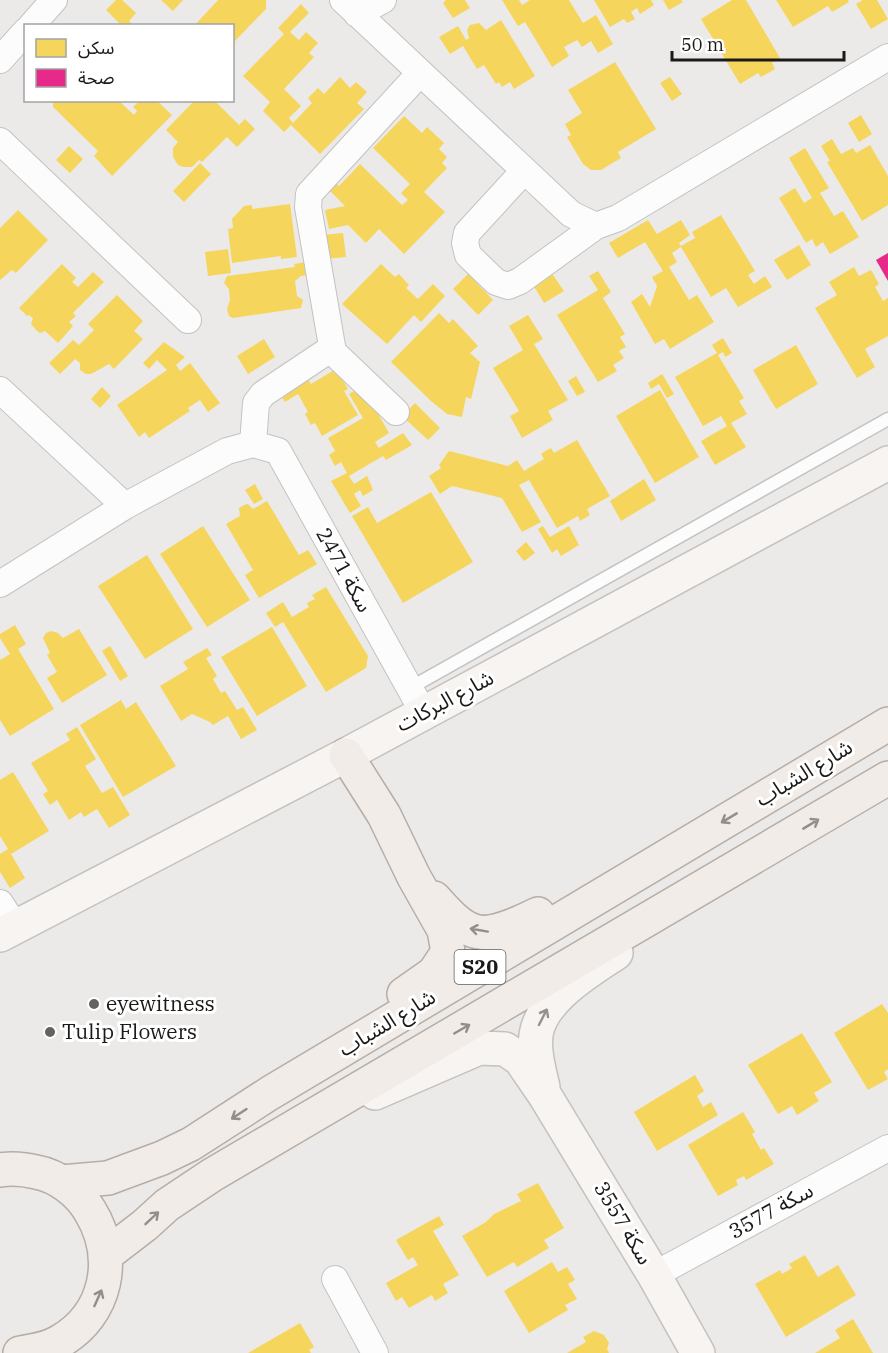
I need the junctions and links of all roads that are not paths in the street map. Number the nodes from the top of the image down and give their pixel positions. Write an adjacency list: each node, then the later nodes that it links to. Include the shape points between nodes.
1 (54, 0): 4 (street)
2 (383, 0): 3 (street)
3 (350, 7): 8 (street)
4 (33, 24)
5 (24, 33): 7 (street)
6 (888, 57): 11 (street, via 618,219)
7 (0, 60)
8 (420, 73): 10 (street); 13 (street, via 309,194)
9 (0, 141): 12 (street)
10 (524, 171): 11 (street, via 571,214); 11 (street, via 467,233 468,255 496,282 508,286 520,281)
11 (597, 225)
12 (188, 320)
13 (333, 352): 15 (street); 17 (street, via 326,352 263,394 256,403)
14 (0, 390): 19 (street)
15 (396, 412)
16 (888, 419): 21 (lane)
17 (253, 444): 19 (street, via 227,451); 21 (street, سكة 2471, via 278,451)
18 (888, 463): 21 (street, شارع البركات)
19 (125, 506): 20 (street)
20 (0, 584)
21 (417, 700): 23 (street, شارع البركات)
22 (888, 724): 25 (main road, شارع الشباب / S20, one-way to 25)
23 (346, 755): 27 (main road, via 384,815); 28 (street, شارع البركات)
24 (888, 778): 26 (main road, شارع الشباب / S20, one-way to 24)
25 (685, 844): 27 (main road, one-way to 27, via 492,932 475,932 456,921); 29 (main road, شارع الشباب / S20)
26 (756, 857): 30 (street, one-way to 26, via 536,1056 542,1014 573,983); 31 (main road, شارع الشباب / S20, one-way to 26)
27 (414, 877): 29 (main road, via 444,930 448,952 434,973)
28 (5, 921)
29 (270, 1093): 34 (main road, شارع الشباب / S20, one-way to 34, via 192,1144 162,1158 108,1178)
30 (544, 1094): 31 (street, سكة 3557, via 520,1059 505,1049 479,1048); 36 (street, سكة 3557)
31 (268, 1143): 35 (main road, شارع الشباب / S20, one-way to 31, via 167,1205)
32 (888, 1148): 36 (street, سكة 3577)
33 (0, 1170): 34 (main road, S20, via 24,1169)
34 (61, 1182): 35 (main road, S20, via 84,1200 99,1226)
35 (106, 1255): 38 (main road, S20, one-way to 35, via 100,1296 106,1276)
36 (654, 1275): 43 (street, سكة 3557)
37 (335, 1279): 42 (street)
38 (73, 1341): 41 (main road, S20)
39 (0, 1352): 40 (main road)
40 (13, 1353)
41 (20, 1353)
42 (375, 1353)
43 (698, 1353)

